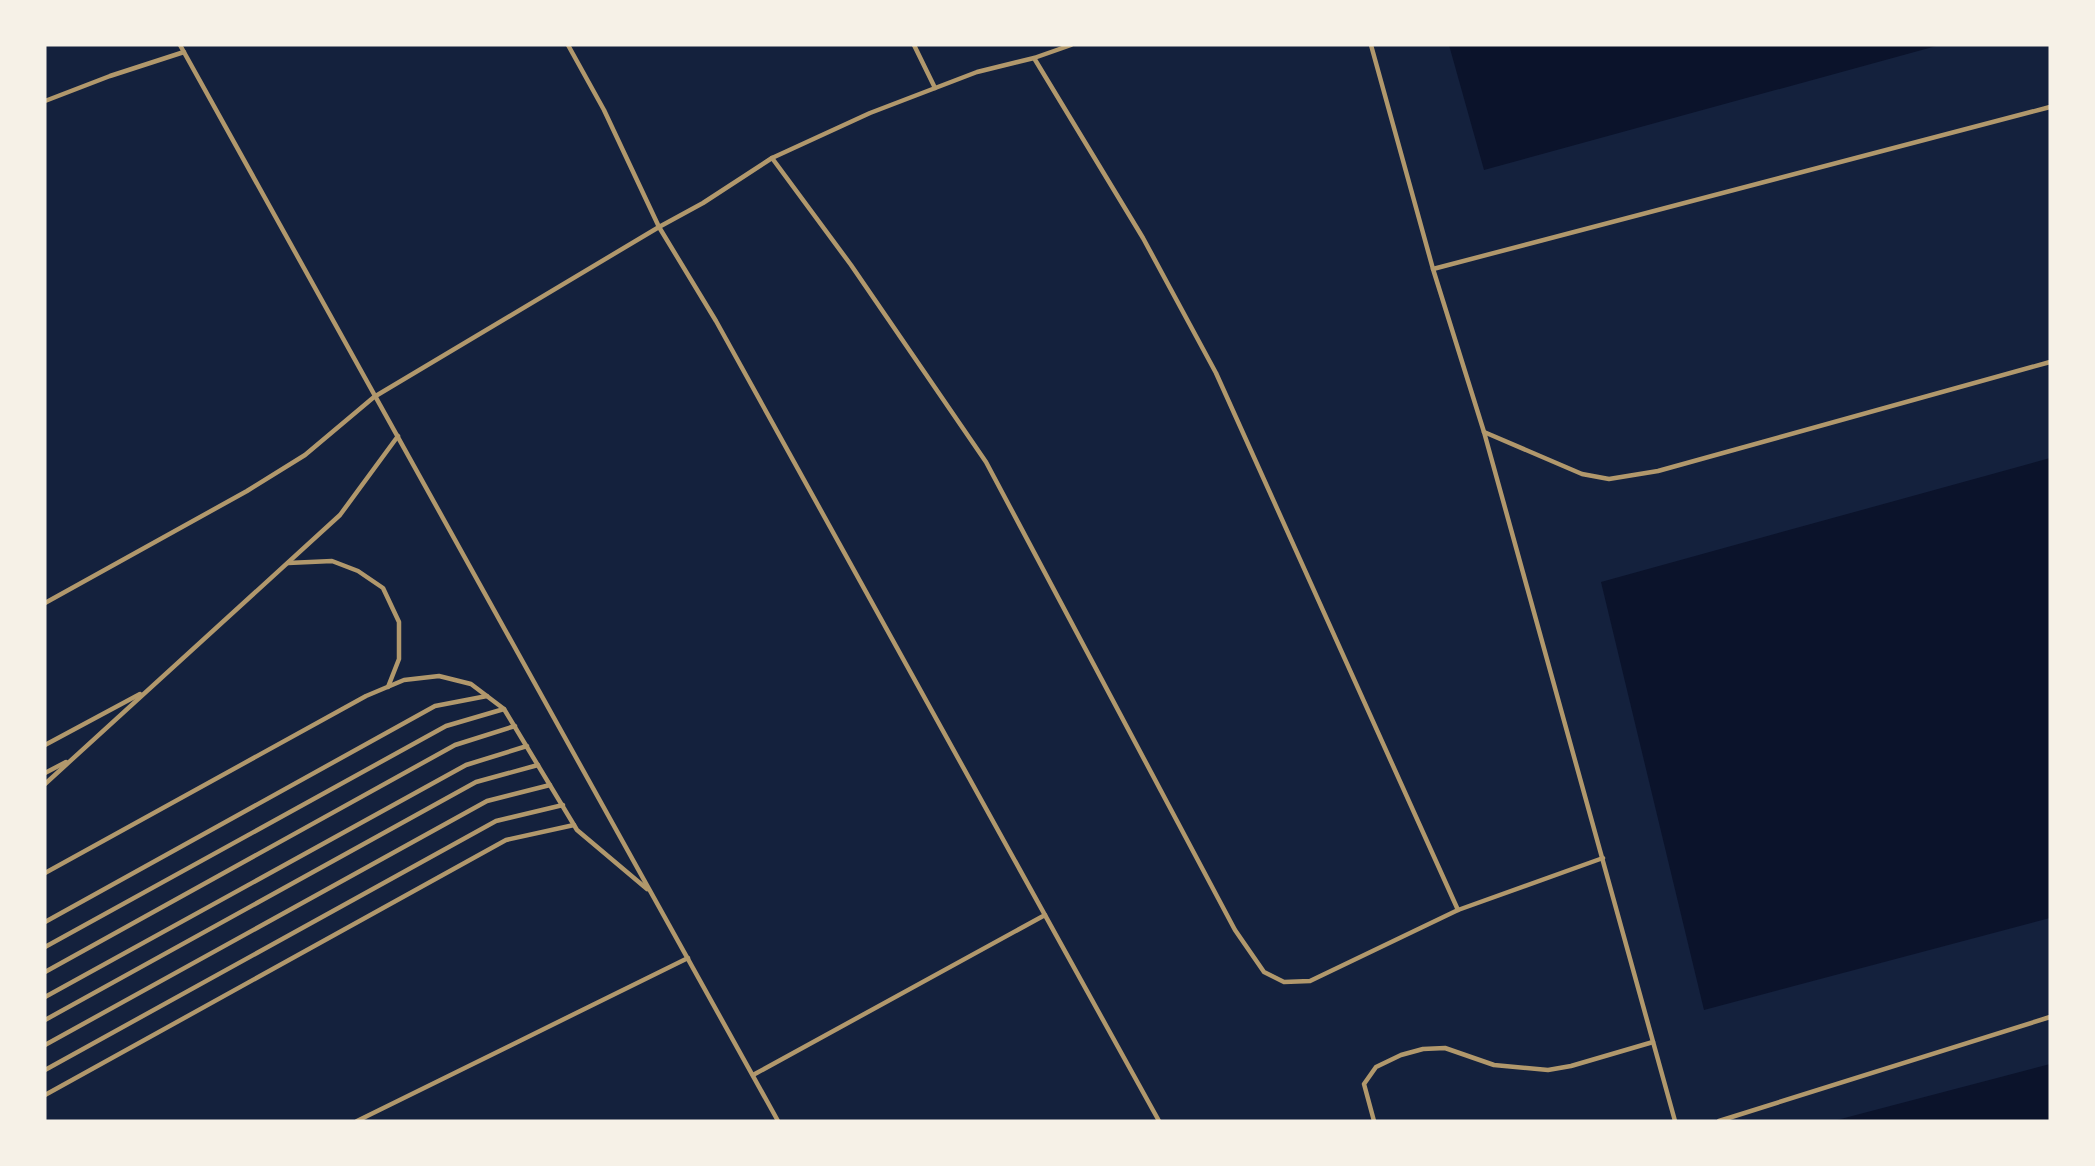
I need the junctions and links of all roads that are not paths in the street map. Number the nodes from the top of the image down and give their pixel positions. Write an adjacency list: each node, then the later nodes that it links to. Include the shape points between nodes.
1 (180, 45): 6 (lane)
2 (568, 45): 12 (lane, via 604,110)
3 (914, 45): 8 (lane)
4 (1071, 45): 7 (lane)
5 (1371, 45): 13 (lane)
6 (184, 52): 9 (lane); 15 (lane)
7 (1034, 58): 8 (lane, via 977,72); 37 (lane, via 1143,238 1216,373)
8 (935, 88): 11 (lane)
9 (45, 101)
10 (2050, 107): 13 (lane)
11 (772, 158): 12 (lane); 37 (lane, via 851,265 986,462 1235,930 1264,972 1284,982 1310,981)
12 (659, 227): 15 (lane); 38 (lane, via 716,321)
13 (1433, 269): 16 (lane)
14 (2050, 362): 16 (lane, via 1658,471 1609,479 1582,474)
15 (374, 397): 17 (lane); 19 (lane, via 305,455)
16 (1484, 432): 34 (lane)
17 (398, 436): 18 (lane, via 340,515); 36 (lane)
18 (288, 563): 20 (lane, via 332,561 358,571 383,588 399,622 399,659); 21 (lane)
19 (45, 603)
20 (388, 687): 22 (lane, via 404,680 439,676 471,684); 35 (lane)
21 (148, 689): 25 (lane); 27 (lane)
22 (487, 696): 23 (lane); 39 (lane, via 435,706)
23 (504, 709): 24 (lane); 40 (lane, via 446,726)
24 (515, 726): 26 (lane); 42 (lane, via 455,745)
25 (45, 745)
26 (527, 746): 28 (lane); 43 (lane, via 466,765)
27 (75, 757): 29 (lane); 30 (lane)
28 (538, 765): 31 (lane); 45 (lane, via 476,782)
29 (45, 773)
30 (45, 784)
31 (550, 785): 32 (lane); 47 (lane, via 487,801)
32 (563, 805): 33 (lane); 48 (lane, via 496,821)
33 (574, 825): 36 (lane); 50 (lane, via 506,840)
34 (1603, 858): 37 (lane); 46 (lane)
35 (45, 873)
36 (650, 891): 41 (lane)
37 (1458, 910)
38 (1045, 915): 49 (lane); 53 (lane)
39 (45, 922)
40 (45, 947)
41 (688, 958): 49 (lane); 51 (lane)
42 (45, 972)
43 (45, 997)
44 (2050, 1017): 56 (lane)
45 (45, 1020)
46 (1653, 1042): 54 (lane, via 1548,1070 1494,1065 1445,1048 1401,1055 1376,1067 1364,1084); 55 (lane)
47 (45, 1045)
48 (45, 1070)
49 (753, 1075): 52 (lane)
50 (45, 1095)
51 (357, 1121)
52 (778, 1121)
53 (1159, 1121)
54 (1374, 1121)
55 (1675, 1121)
56 (1719, 1121)

